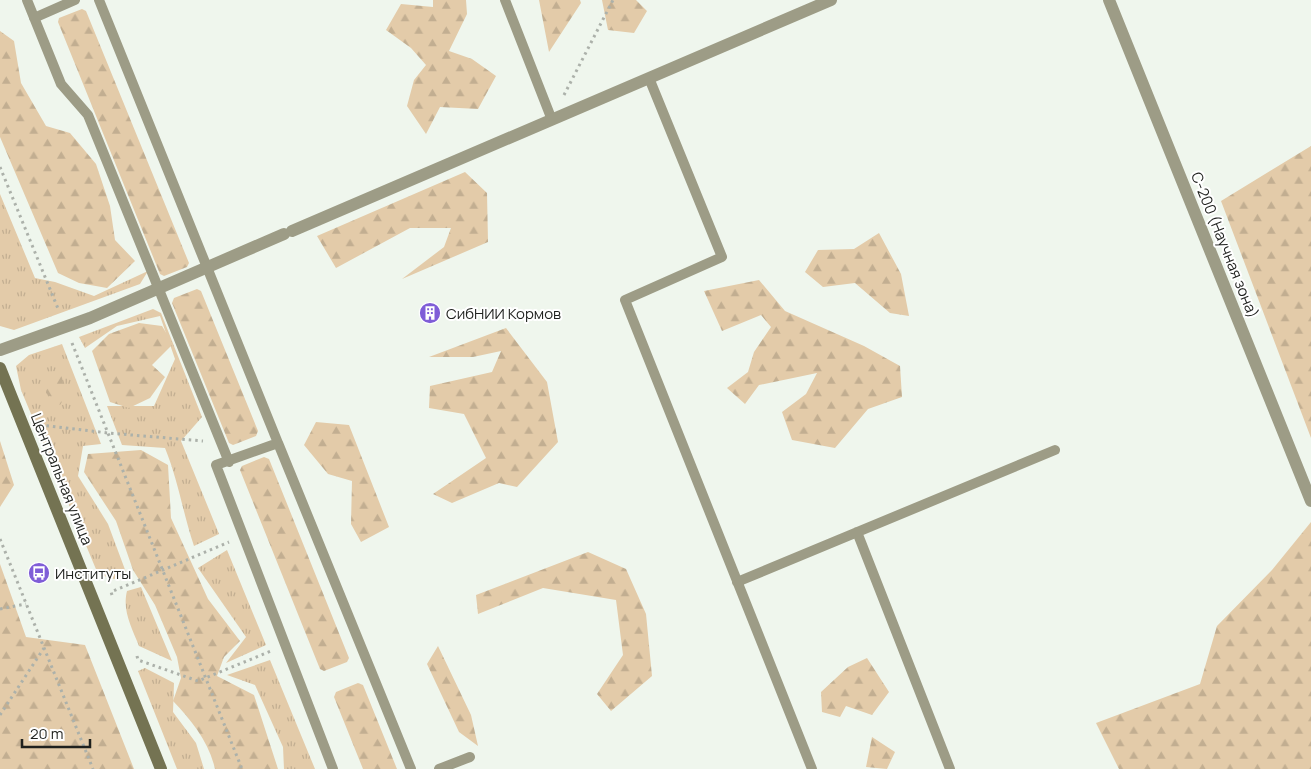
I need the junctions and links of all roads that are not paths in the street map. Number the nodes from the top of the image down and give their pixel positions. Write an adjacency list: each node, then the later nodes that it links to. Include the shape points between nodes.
1 (27, 0): 7 (lane)
2 (75, 0): 7 (lane)
3 (99, 0): 10 (lane)
4 (505, 0): 9 (lane)
5 (831, 0): 8 (street)
6 (1109, 0): 17 (street, С-200 (Научная зона))
7 (34, 18): 11 (lane, via 61,84 88,115)
8 (649, 78): 9 (street); 19 (lane, via 722,257 625,300)
9 (552, 120): 10 (street)
10 (207, 267): 11 (street); 14 (lane)
11 (159, 288): 12 (street); 16 (lane)
12 (0, 350)
13 (0, 368): 21 (main road, Центральная улица)
14 (278, 443): 16 (lane); 23 (lane)
15 (1055, 450): 18 (lane)
16 (229, 462): 22 (lane, via 216,465)
17 (1311, 502)
18 (857, 532): 19 (lane); 26 (lane)
19 (737, 582): 25 (lane)
20 (470, 757): 24 (lane)
21 (161, 769)
22 (334, 769)
23 (411, 769)
24 (439, 769)
25 (812, 769)
26 (950, 769)

